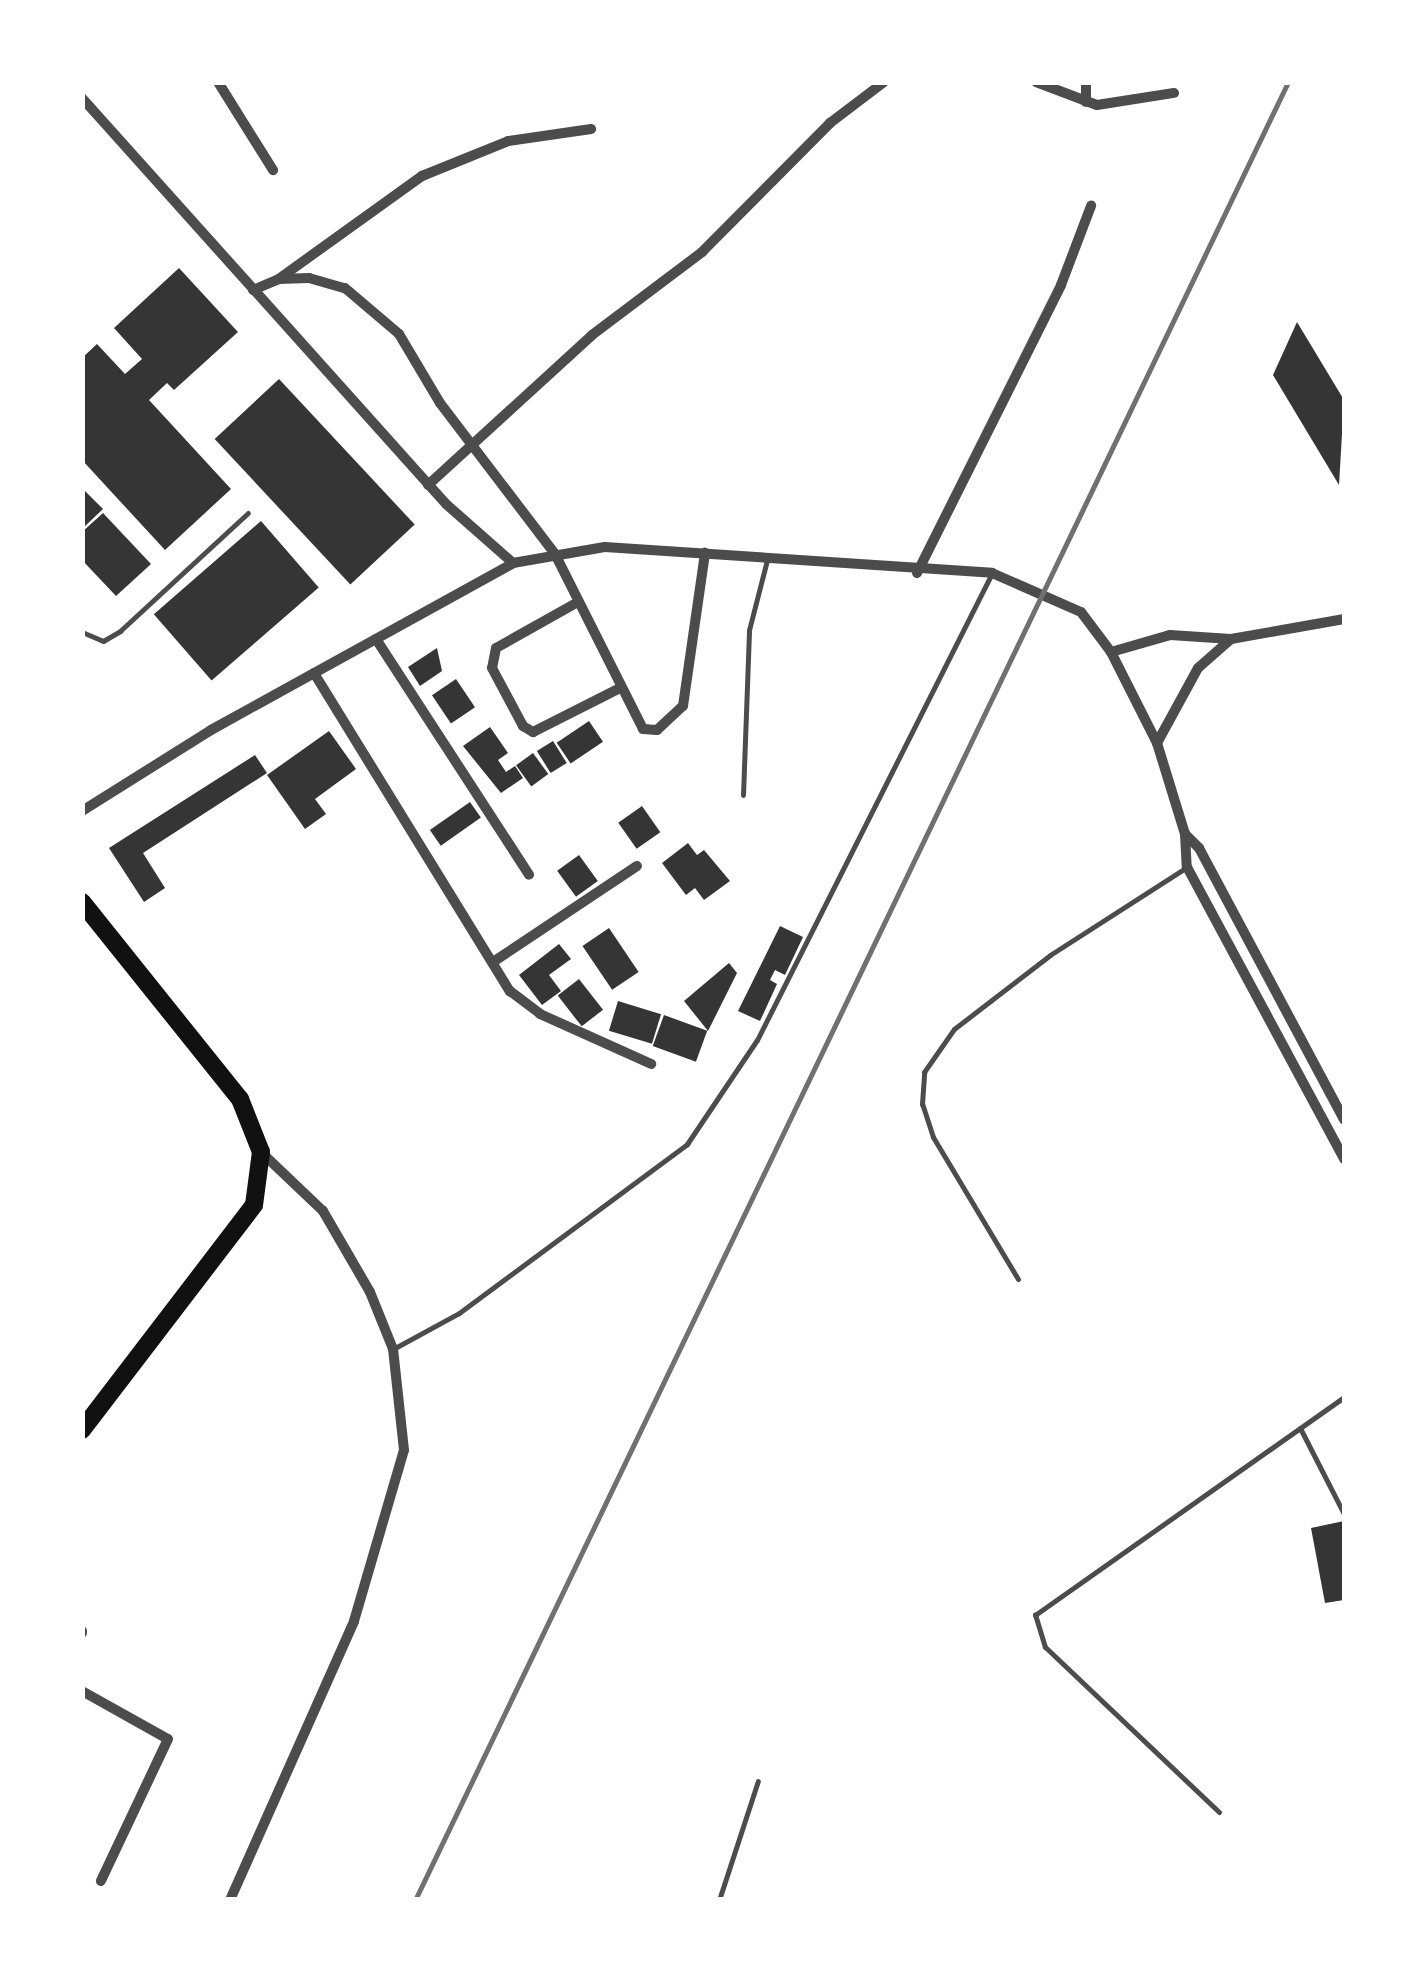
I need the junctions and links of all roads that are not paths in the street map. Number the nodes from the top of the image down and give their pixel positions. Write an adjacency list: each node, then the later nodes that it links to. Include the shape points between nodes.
1 (218, 82): 9 (street)
2 (884, 82): 13 (street, via 830,124 702,252 592,335)
3 (1036, 82): 7 (street)
4 (1086, 82): 7 (street)
5 (1174, 94): 7 (street, via 1130,104)
6 (82, 98): 12 (street)
7 (1086, 102)
8 (590, 129): 11 (street, via 508,141 422,176)
9 (273, 170)
10 (1091, 206): 20 (street, via 1061,284)
11 (279, 278): 12 (street); 13 (street, via 345,288 376,310 399,334)
12 (252, 290): 14 (street)
13 (472, 448): 14 (street); 17 (street)
14 (428, 485): 19 (street)
15 (248, 512): 24 (lane, via 120,631 103,641)
16 (704, 553): 17 (street, via 605,547); 18 (street); 29 (street, via 683,706 675,719 657,730 643,729)
17 (555, 554): 19 (street); 22 (street)
18 (768, 557): 20 (street); 31 (lane, via 749,630)
19 (513, 563): 25 (street)
20 (917, 573): 21 (street)
21 (992, 574): 27 (street, via 1081,612); 44 (lane, via 757,1040 687,1144 459,1313)
22 (578, 602): 29 (street); 29 (street, via 496,648 492,668 523,726 533,732)
23 (1344, 619): 26 (street)
24 (82, 632)
25 (376, 639): 28 (street); 36 (street)
26 (1231, 639): 27 (street, via 1170,635); 30 (street, via 1198,668)
27 (1111, 652): 30 (street)
28 (314, 673): 32 (street); 38 (street)
29 (620, 688)
30 (1157, 743): 33 (street)
31 (743, 795)
32 (82, 811)
33 (1185, 834): 35 (street); 40 (street, via 1199,848)
34 (637, 866): 38 (street)
35 (1187, 867): 42 (street); 43 (lane, via 1050,955 954,1029 924,1072 922,1104 932,1137)
36 (529, 875)
37 (82, 902): 41 (main road, via 240,1100)
38 (492, 962): 39 (street, via 510,991 540,1014)
39 (650, 1064)
40 (1344, 1120)
41 (262, 1152): 44 (street, via 323,1212 370,1292); 47 (main road, via 254,1206)
42 (1344, 1158)
43 (1018, 1279)
44 (393, 1349): 53 (street, via 404,1450 354,1621)
45 (1344, 1397): 46 (lane)
46 (1300, 1428): 48 (lane); 51 (lane, via 1035,1614 1046,1648)
47 (82, 1430)
48 (1344, 1514)
49 (82, 1691): 52 (street, via 168,1739)
50 (758, 1781): 54 (lane)
51 (1219, 1812)
52 (101, 1880)
53 (230, 1900)
54 (718, 1900)

